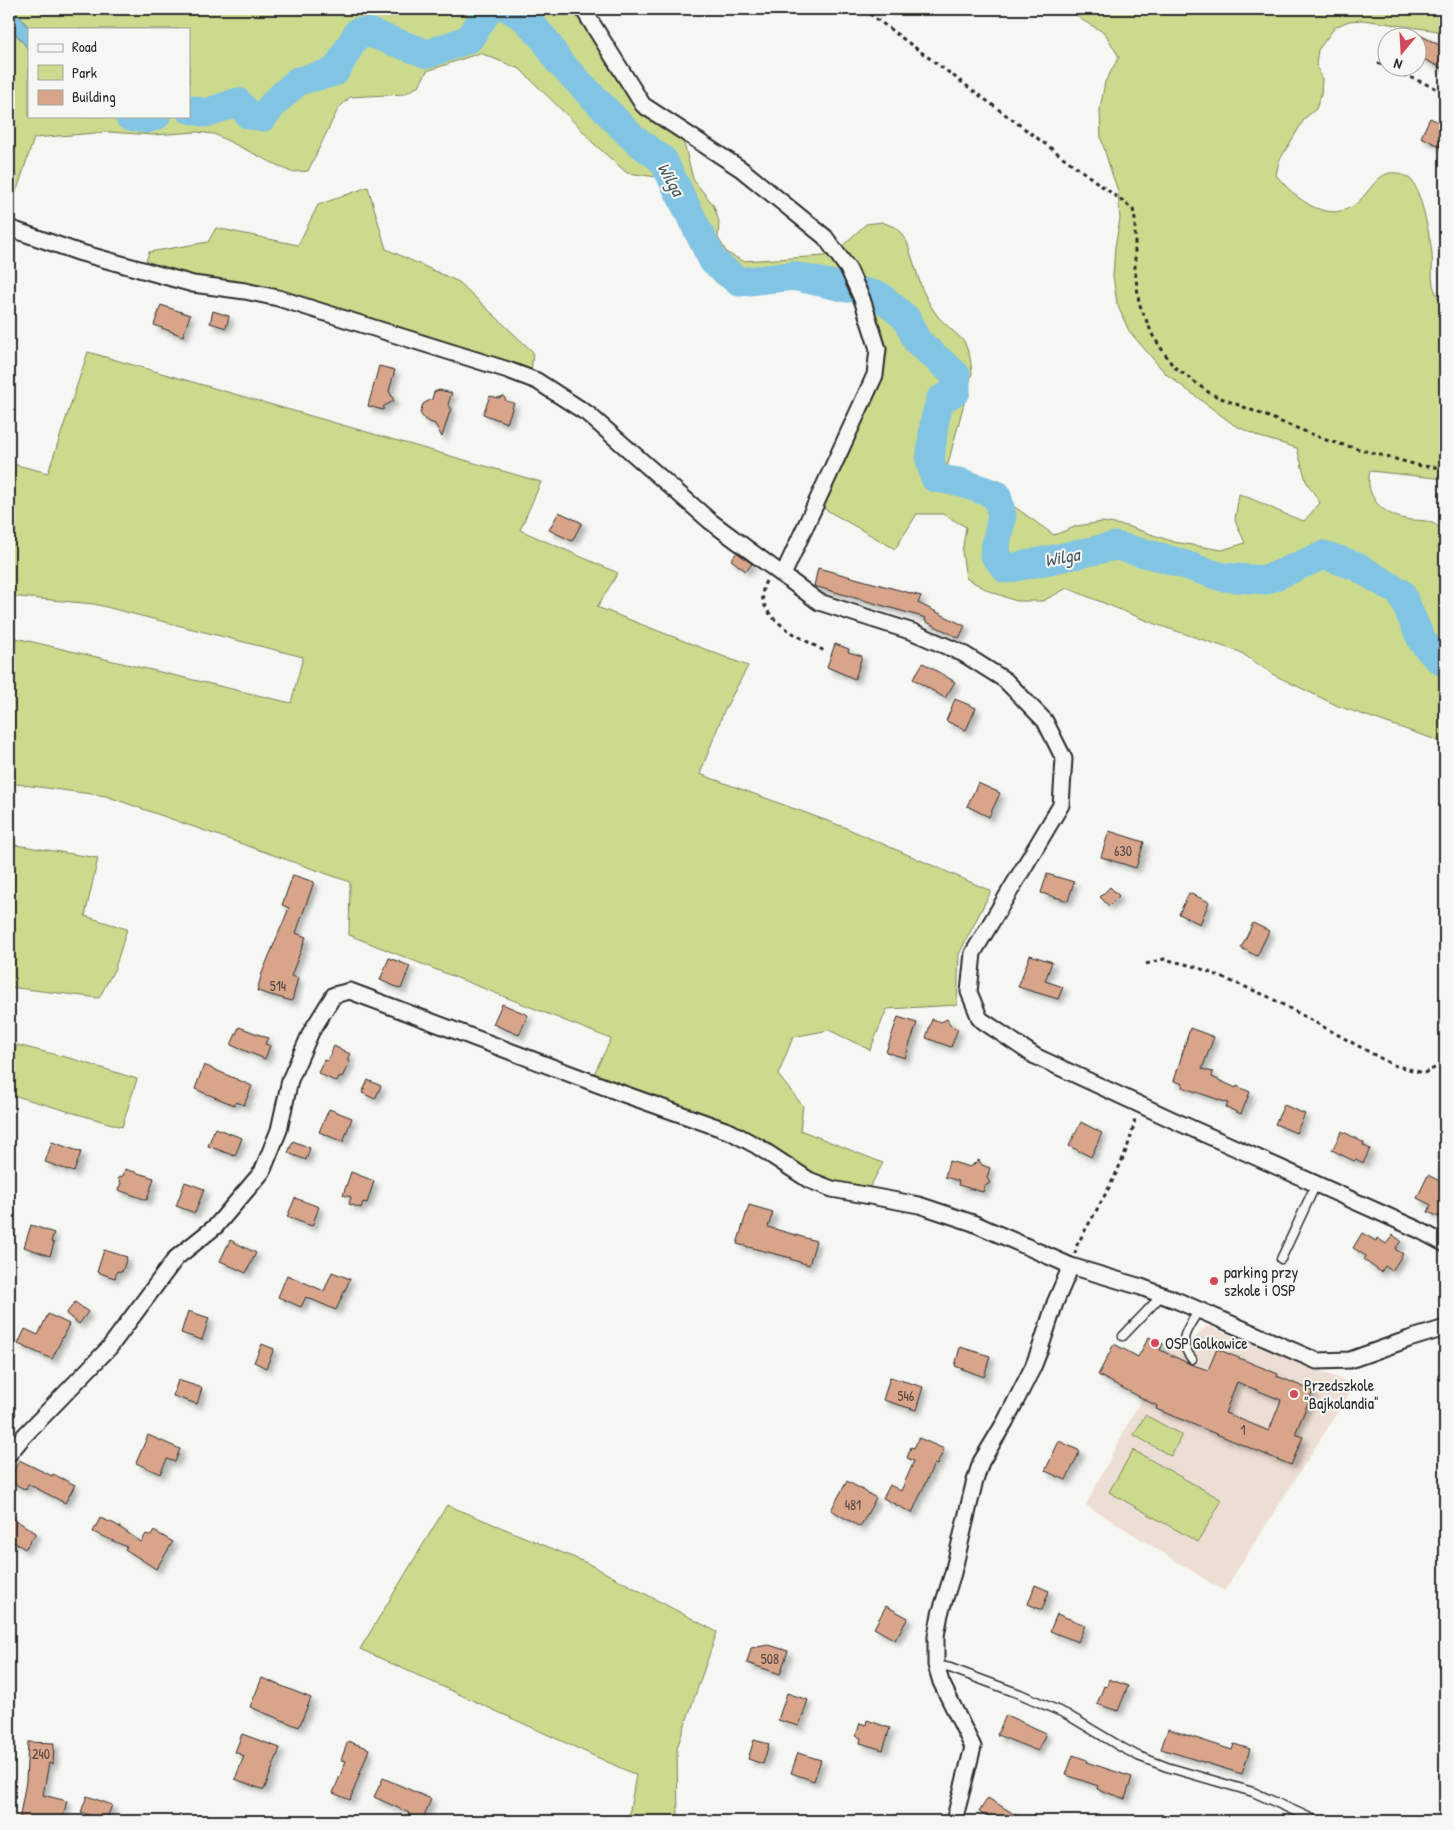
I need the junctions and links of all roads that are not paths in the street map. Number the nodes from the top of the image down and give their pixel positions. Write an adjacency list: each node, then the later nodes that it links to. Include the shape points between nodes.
1 (584, 9): 3 (street, via 643,105 741,169 825,237 849,270 862,299 878,349 875,375)
2 (9, 228): 3 (street, via 78,252 193,284 278,298 537,382 588,414 710,521)
3 (778, 571): 4 (street, via 819,602 913,632 962,653 1005,680 1045,721 1064,759 1061,805 973,953 969,992 980,1019 1035,1056)
4 (1316, 1184): 5 (street); 6 (lane)
5 (1445, 1244)
6 (1281, 1259)
7 (1071, 1266): 8 (street); 13 (street, via 972,1223 919,1205 832,1189 809,1180 730,1132 350,991 334,995 311,1032 290,1080 279,1130 262,1172 216,1226 176,1258 109,1348); 14 (street, via 1032,1367 981,1462 940,1614)
8 (1162, 1295): 9 (street); 11 (lane)
9 (1200, 1310): 10 (street, via 1317,1361 1350,1360); 12 (lane, via 1183,1341)
10 (1445, 1328)
11 (1123, 1336)
12 (1192, 1359)
13 (9, 1454)
14 (936, 1666): 15 (street, via 973,1747); 16 (lane, via 950,1668 1066,1714 1145,1759 1253,1792)
15 (954, 1821)
16 (1317, 1821)

